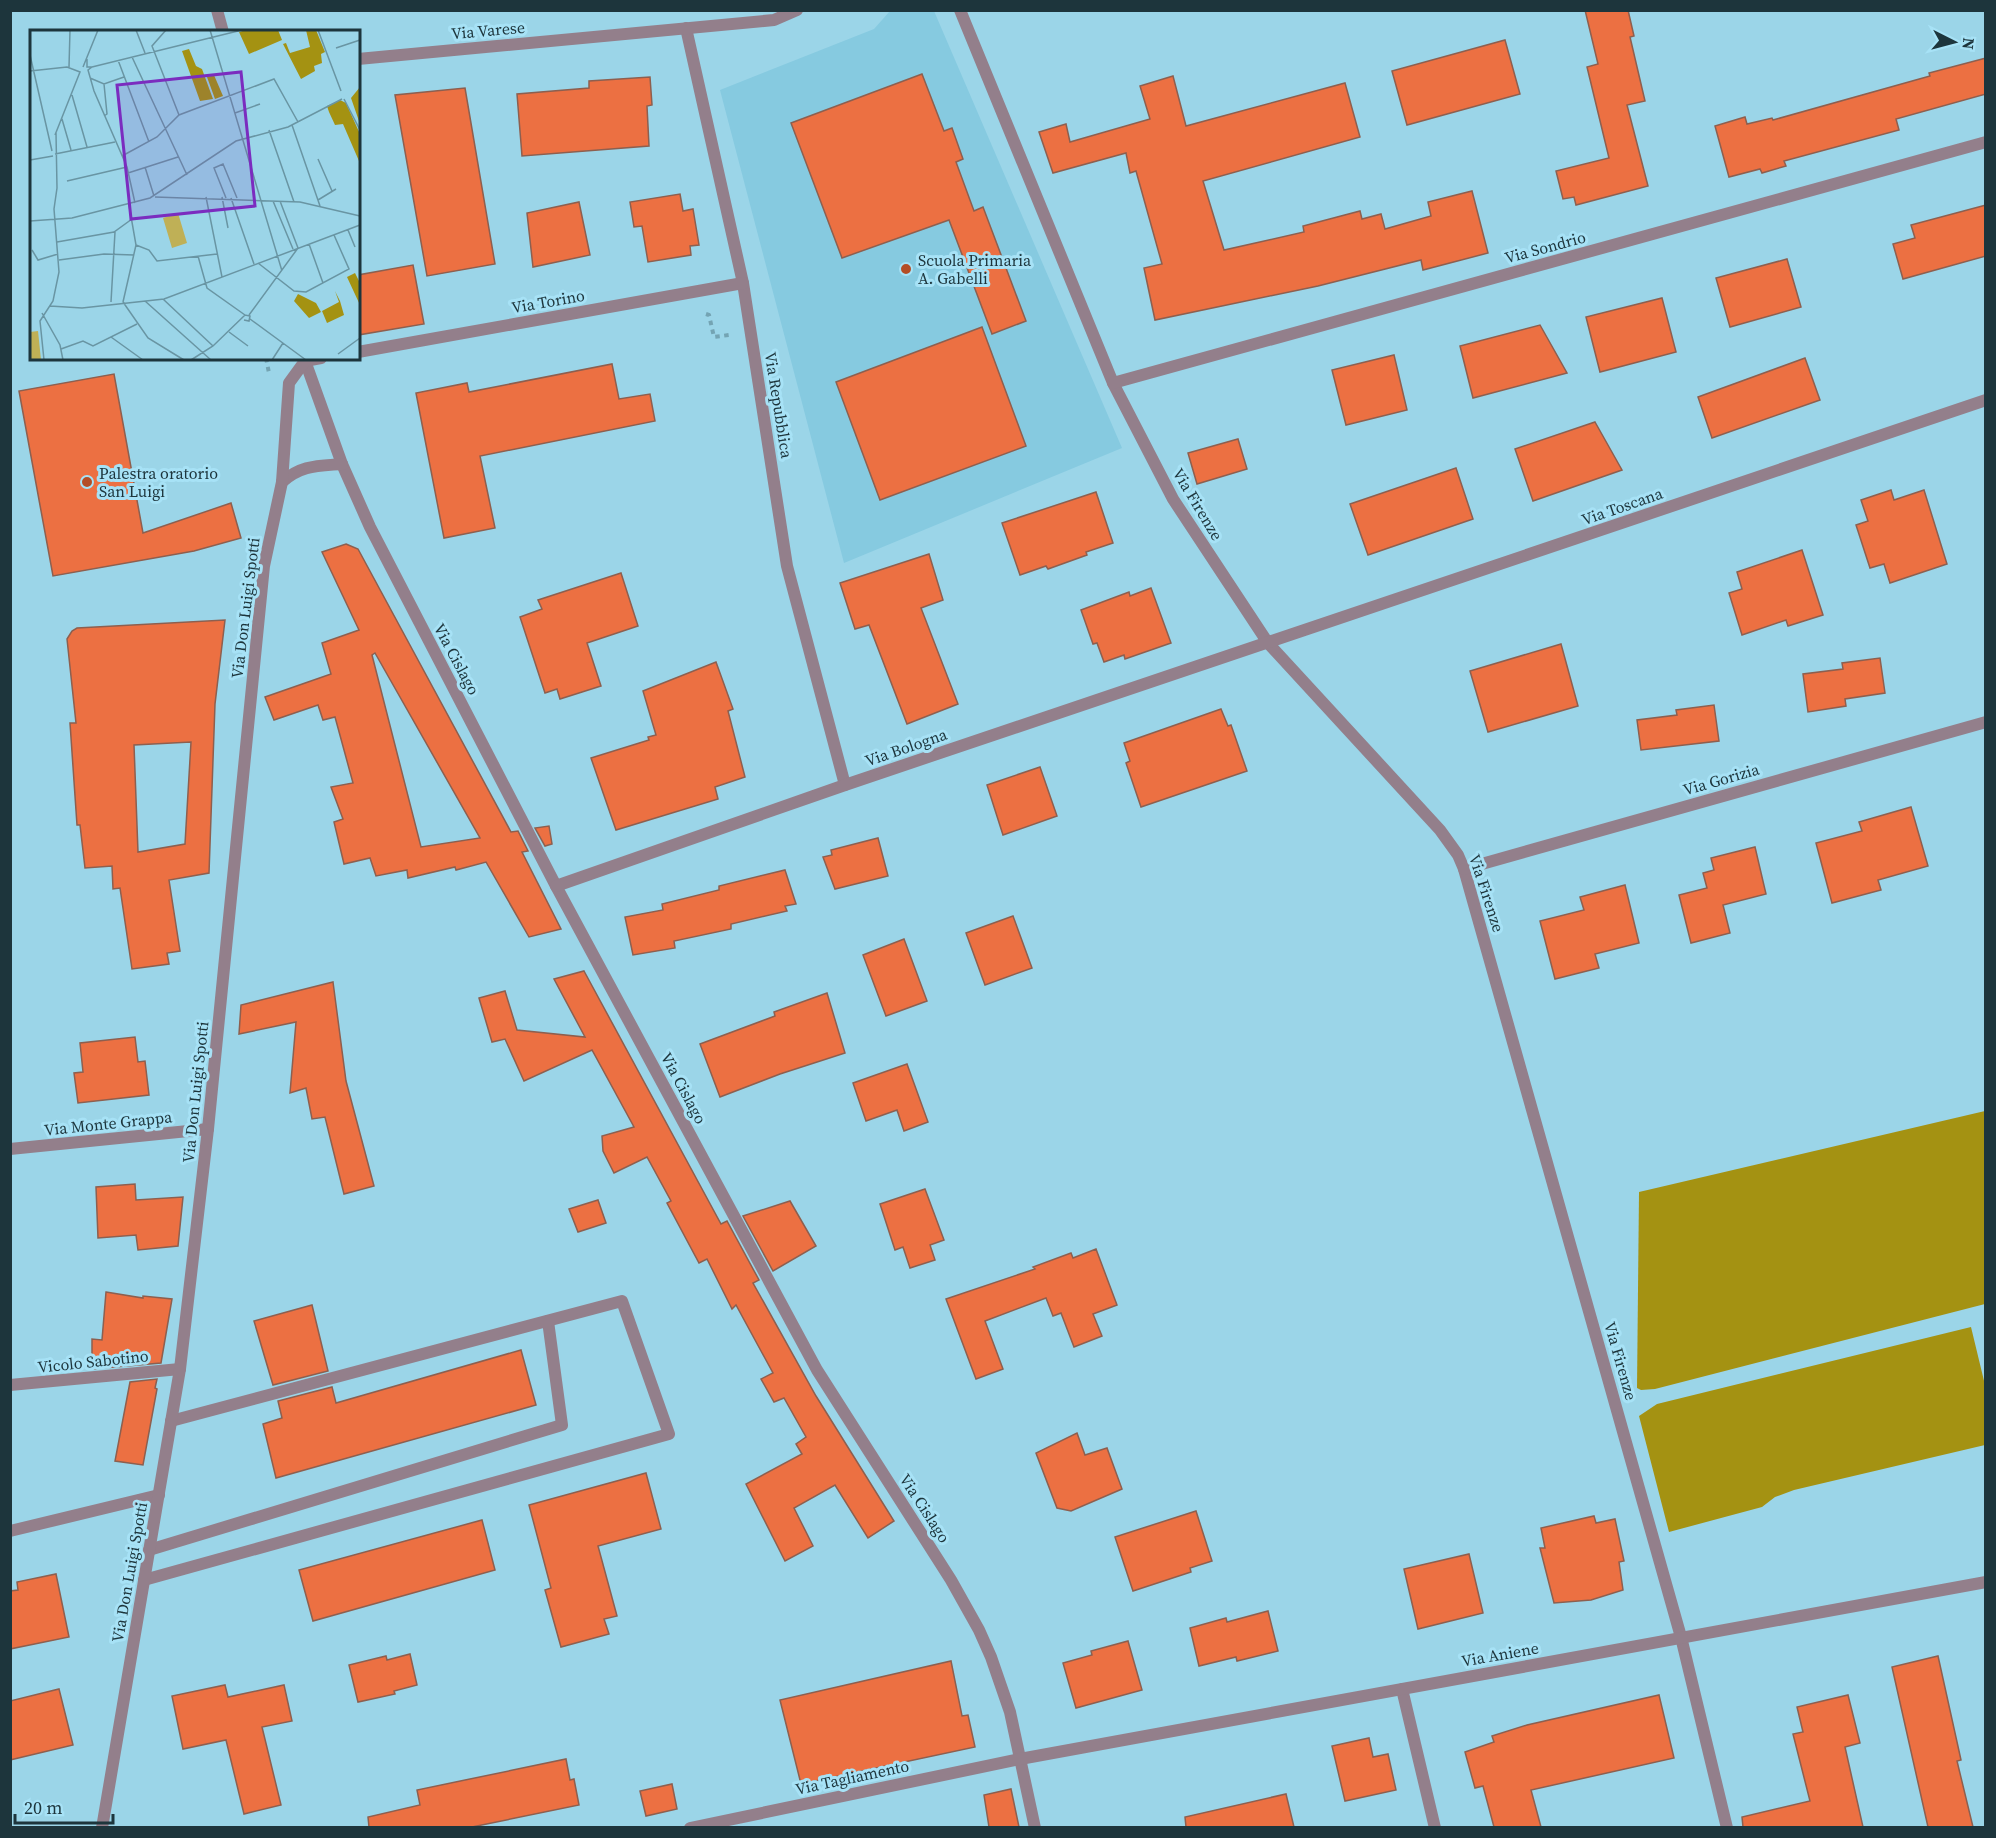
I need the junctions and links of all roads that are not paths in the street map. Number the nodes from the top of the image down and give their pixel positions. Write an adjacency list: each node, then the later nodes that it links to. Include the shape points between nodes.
1 (217, 10): 6 (street)
2 (797, 10): 4 (street, Via Varese)
3 (960, 10): 12 (street, Via Firenze)
4 (774, 15): 5 (street, Via Varese)
5 (686, 27): 7 (street, Via Varese); 9 (street, Via Repubblica)
6 (222, 30)
7 (360, 58)
8 (1986, 142): 12 (street, Via Sondrio)
9 (743, 283): 10 (street, Via Torino); 18 (street, Via Repubblica, via 787,566)
10 (360, 352)
11 (305, 360): 14 (street, Via Cislago); 15 (street, Via Don Luigi Spotti, via 289,383)
12 (1113, 383): 16 (street, Via Firenze, via 1173,498)
13 (1986, 400): 16 (street, Via Toscana)
14 (342, 464): 15 (street, via 305,468); 20 (street, Via Cislago, via 370,527)
15 (282, 482): 21 (street, Via Don Luigi Spotti, via 264,566)
16 (1268, 643): 18 (street, Via Bologna); 19 (street, Via Firenze, via 1440,830)
17 (1986, 722): 19 (street, Via Gorizia)
18 (845, 785): 20 (street, Via Bologna)
19 (1464, 869): 32 (street, Via Firenze)
20 (556, 886): 34 (street, Via Cislago, via 817,1371 966,1604 1001,1684)
21 (208, 1129): 22 (street, Via Monte Grappa); 24 (street, Via Don Luigi Spotti)
22 (10, 1149)
23 (548, 1321): 26 (street); 29 (street, via 562,1425); 30 (street, via 622,1301 669,1434)
24 (180, 1369): 25 (street, Vicolo Sabotino); 26 (street, Via Don Luigi Spotti)
25 (10, 1385)
26 (171, 1421): 27 (street, Via Don Luigi Spotti)
27 (159, 1495): 28 (street); 29 (street, Via Don Luigi Spotti)
28 (10, 1531)
29 (149, 1550): 30 (street, Via Don Luigi Spotti)
30 (144, 1581): 35 (street, Via Don Luigi Spotti)
31 (1986, 1582): 32 (street, Via Aniene)
32 (1681, 1637): 33 (street, Via Aniene); 39 (street, Via Firenze)
33 (1402, 1689): 34 (street, Via Aniene); 38 (street)
34 (1020, 1759): 36 (street, Via Tagliamento); 37 (street, Via Cislago)
35 (102, 1827)
36 (690, 1827)
37 (1035, 1827)
38 (1435, 1827)
39 (1727, 1827)

